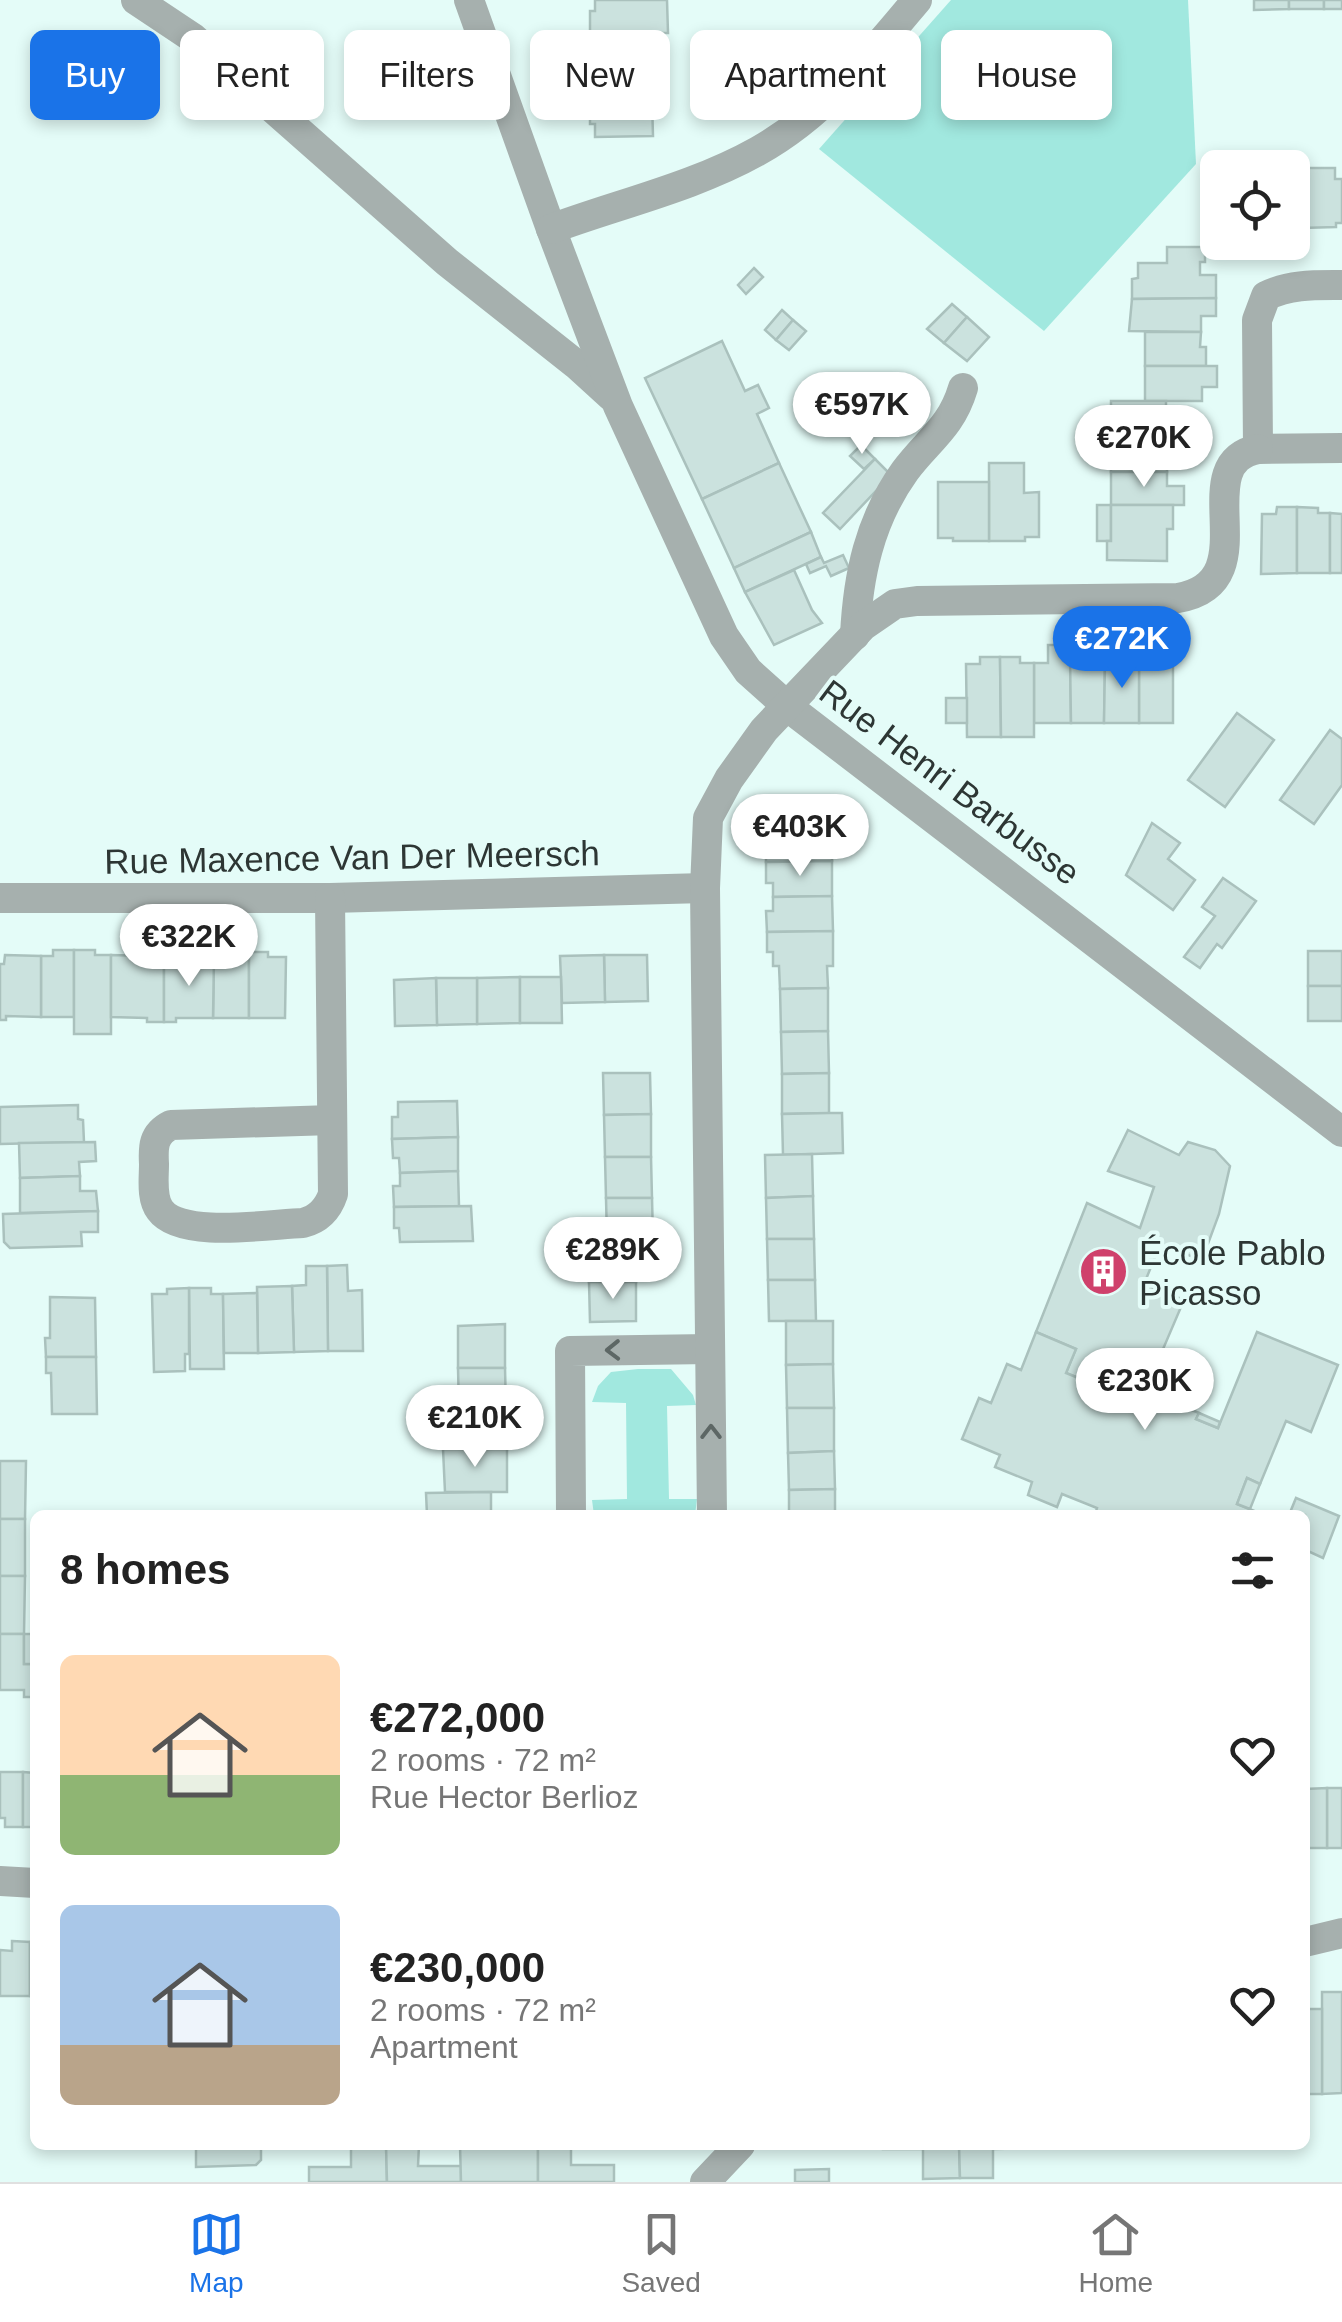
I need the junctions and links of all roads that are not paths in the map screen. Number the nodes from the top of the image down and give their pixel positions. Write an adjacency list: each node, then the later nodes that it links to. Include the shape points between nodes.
1 (136, 0): 7 (street, Rue Henri Barbusse, via 193,38 447,262 594,378)
2 (469, 0): 4 (street, Rue Henri Barbusse)
3 (917, 0): 4 (street, via 844,84 779,138 728,165)
4 (550, 229): 7 (street, Rue Henri Barbusse)
5 (1342, 285): 9 (street, via 1279,290 1260,306)
6 (963, 388): 10 (street, via 956,414 904,473 867,542)
7 (618, 406): 11 (street, Rue Henri Barbusse, via 724,636 748,672)
8 (1342, 448): 9 (street)
9 (1258, 449): 10 (street, via 1235,459 1227,473 1224,562 1218,576 1192,595 917,601 879,612)
10 (855, 635): 11 (street)
11 (788, 707): 12 (street, via 764,730 708,818); 16 (street, Rue Henri Barbusse)
12 (705, 888): 14 (street, Rue Maxence Van Der Meersch); 17 (street)
13 (0, 898): 14 (street, Rue Maxence Van Der Meersch)
14 (330, 898): 15 (street)
15 (332, 1120): 15 (street, via 334,1194 314,1220 196,1227 170,1219 156,1203 154,1142 171,1125)
16 (1342, 1132)
17 (710, 1350): 18 (street, one-way to 18, via 570,1351); 19 (street, one-way to 17)
18 (571, 1510)
19 (712, 1510)
20 (0, 1881): 21 (street)
21 (30, 1883)
22 (1342, 1933): 23 (street)
23 (1310, 1941)
24 (735, 2150): 25 (street)
25 (705, 2182)

